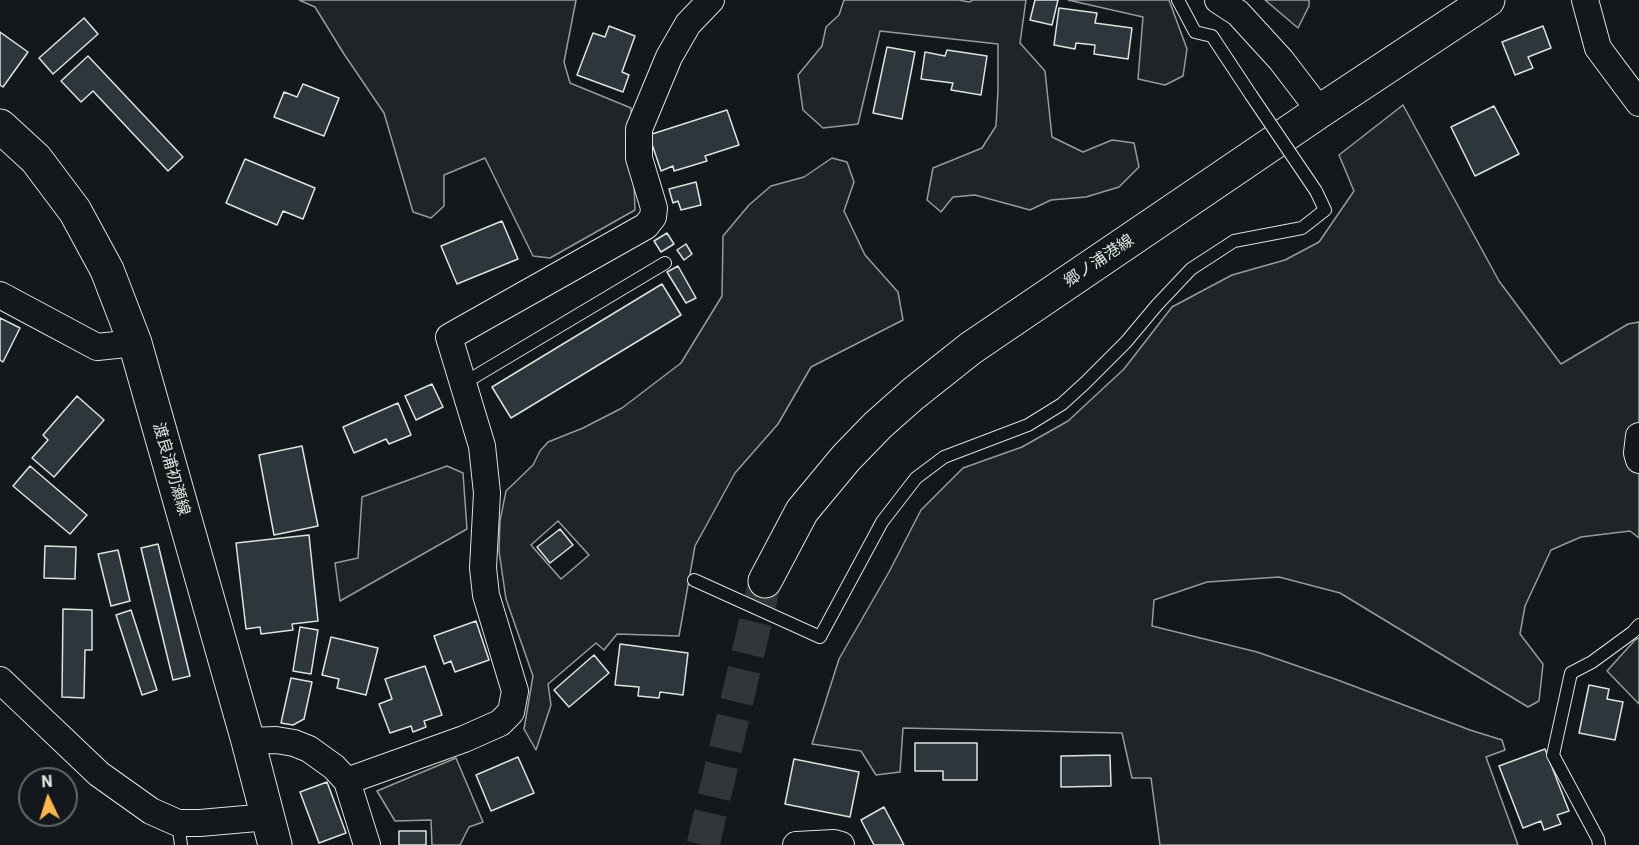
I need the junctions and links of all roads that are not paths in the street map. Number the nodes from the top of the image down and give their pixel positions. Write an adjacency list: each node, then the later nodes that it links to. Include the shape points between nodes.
1 (711, 0): 12 (street, via 688,24 669,57 639,129 639,158 654,208 653,217 646,226 449,336)
2 (1178, 0): 15 (lane, bridge, via 1195,32 1212,36 1325,210 1302,228 1234,241 1191,269 1126,342 1062,404 1028,425 944,457 916,478 882,522 820,637)
3 (1218, 0): 7 (street, via 1238,13)
4 (1488, 0): 7 (main road, 郷ノ浦港線)
5 (1585, 0): 6 (street, via 1598,48)
6 (1639, 103)
7 (1320, 111): 16 (main road, 郷ノ浦港線, via 971,348 913,394 878,425 802,511)
8 (0, 126): 11 (main road, 渡良浦初瀬線, via 36,159 75,211 107,270)
9 (665, 263): 12 (lane)
10 (0, 295): 11 (street, via 97,346)
11 (135, 343): 19 (main road, 渡良浦初瀬線)
12 (464, 383): 20 (street, via 482,446 487,493 483,568 486,595 515,692 511,712 500,723 464,739)
13 (1639, 436): 14 (street)
14 (1639, 460)
15 (694, 580)
16 (765, 581)
17 (1639, 625): 26 (lane, via 1592,662 1571,673 1553,755)
18 (0, 680): 22 (street, via 99,774)
19 (248, 741): 20 (street, via 276,740 309,749); 21 (main road, 渡良浦初瀬線)
20 (347, 781): 23 (street)
21 (271, 831): 22 (street, via 200,823)
22 (179, 834)
23 (367, 845)
24 (796, 845): 25 (street)
25 (841, 845)
26 (1599, 845)

